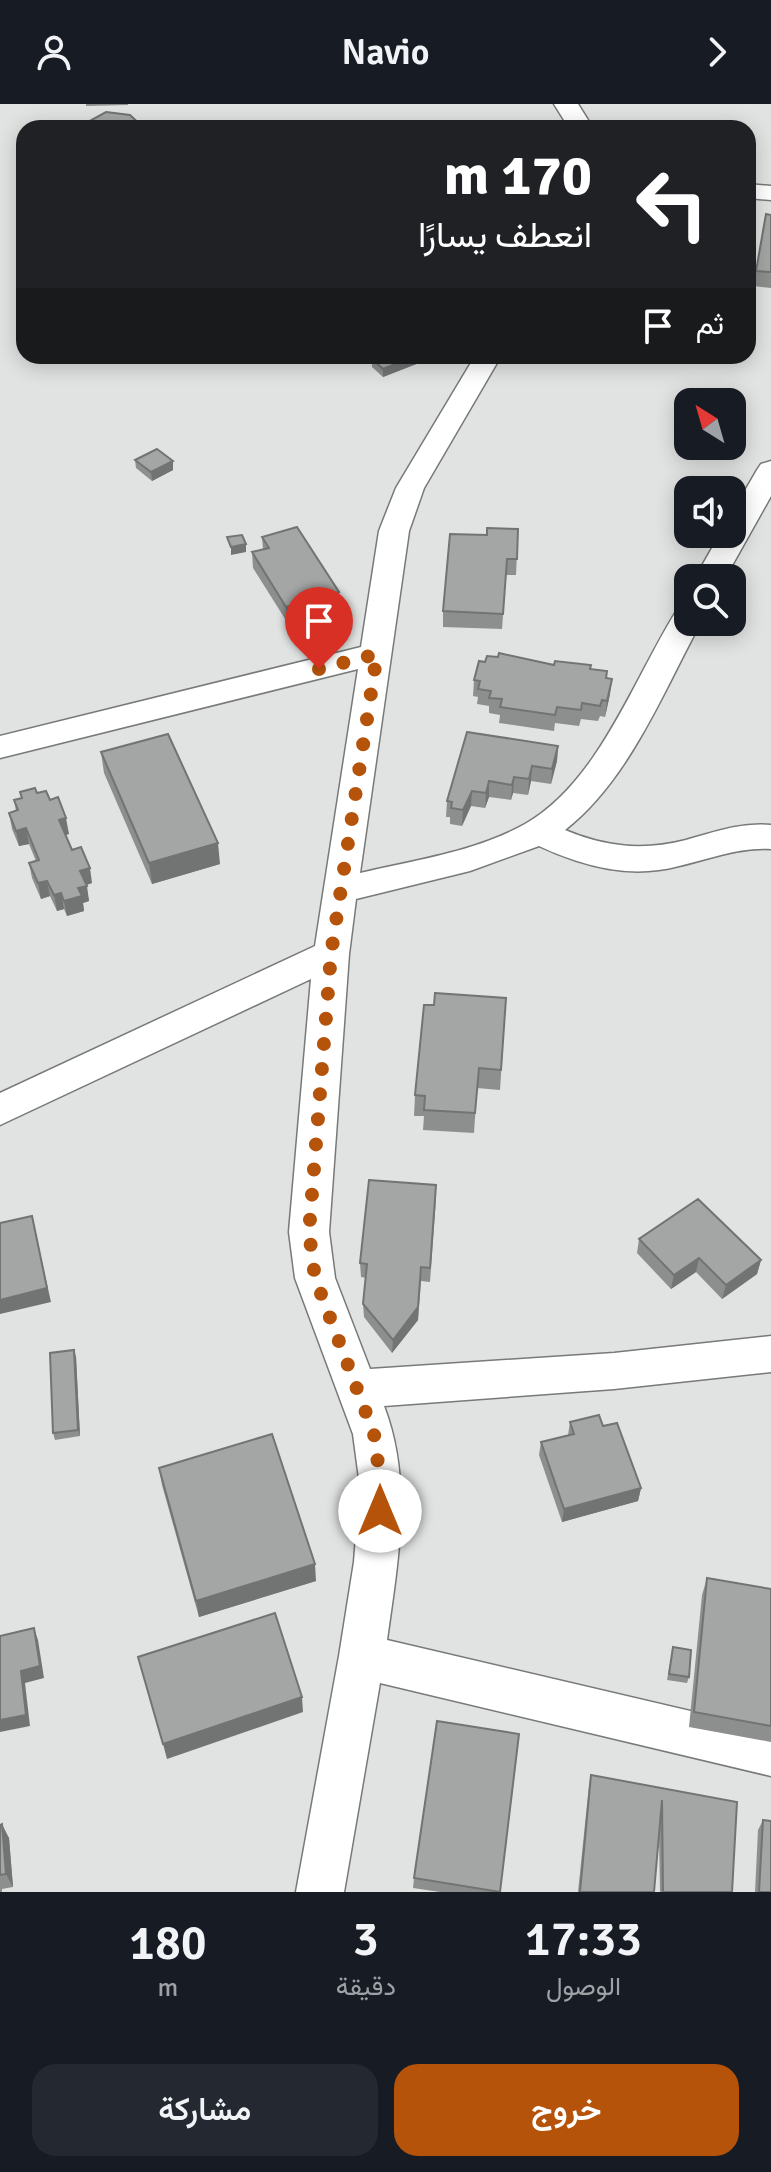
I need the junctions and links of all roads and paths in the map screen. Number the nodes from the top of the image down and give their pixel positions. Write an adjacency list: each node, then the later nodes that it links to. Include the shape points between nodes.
1 (483, 364): 5 (street, via 401,509 387,563)
2 (771, 470): 3 (street)
3 (718, 564)
4 (677, 636): 7 (street, via 600,769 575,803)
5 (377, 654): 6 (street); 9 (street)
6 (0, 747)
7 (539, 832): 8 (street, via 581,853 617,859 671,857 727,841); 9 (street, via 490,852)
8 (771, 837)
9 (341, 890): 10 (street)
10 (331, 954): 11 (street); 13 (street, via 309,1232 315,1278)
11 (0, 1110)
12 (771, 1354): 13 (street)
13 (356, 1389): 14 (street, via 374,1434 381,1486)
14 (362, 1656): 15 (street); 16 (street)
15 (771, 1753)
16 (320, 1892)

